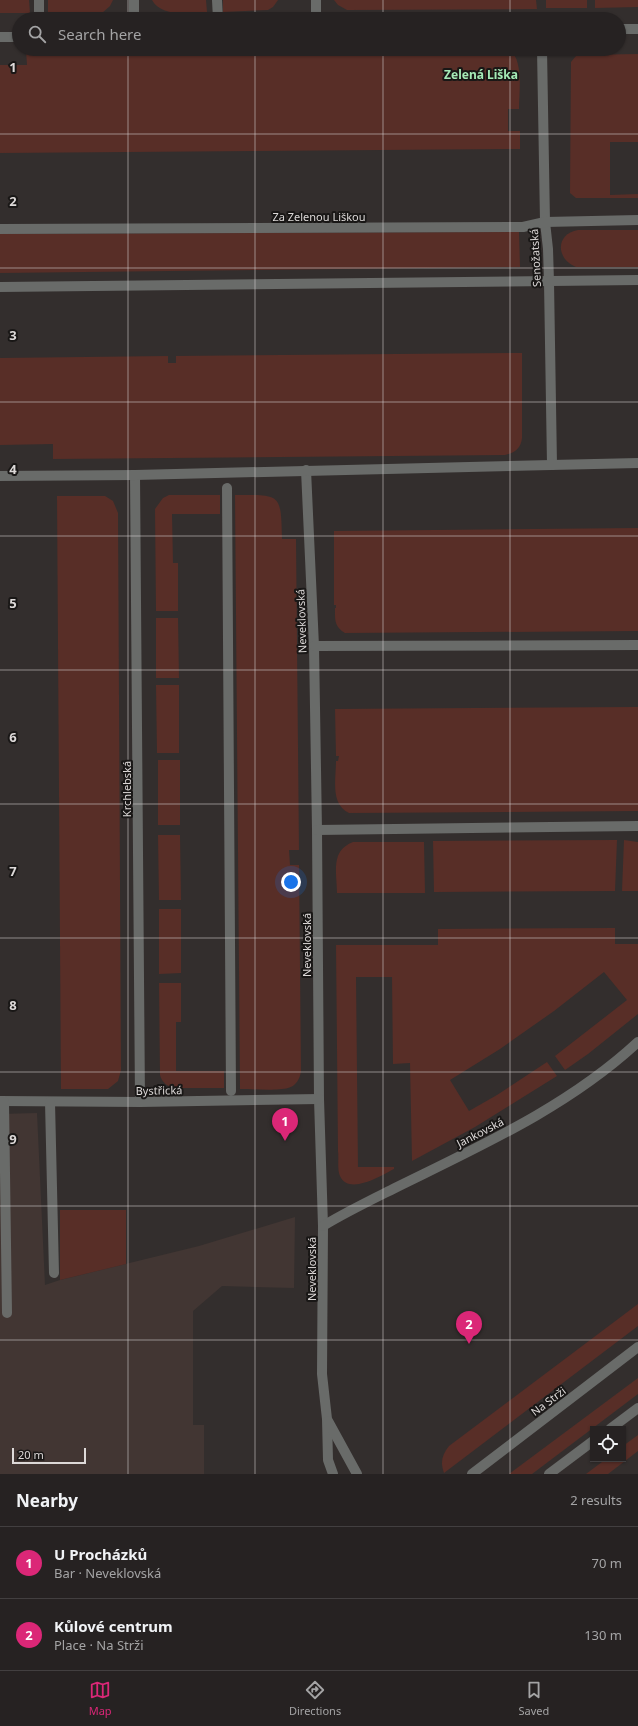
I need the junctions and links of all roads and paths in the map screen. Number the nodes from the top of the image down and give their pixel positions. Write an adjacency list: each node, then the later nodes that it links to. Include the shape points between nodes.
1 (39, 0): 5 (street)
2 (134, 0): 6 (street)
3 (217, 0): 7 (street)
4 (316, 0): 8 (street)
5 (39, 12)
6 (134, 12)
7 (218, 12)
8 (316, 12)
9 (626, 29): 10 (street)
10 (638, 29)
11 (0, 37): 12 (street)
12 (12, 37)
13 (542, 56): 15 (street, Senožatská)
14 (638, 220): 15 (street, Za Zelenou Liškou)
15 (545, 222): 16 (street, Za Zelenou Liškou, via 523,227); 18 (street, Senožatská)
16 (0, 229)
17 (638, 280): 18 (street)
18 (549, 282): 19 (street); 21 (street, Senožatská)
19 (0, 287)
20 (638, 463): 21 (street)
21 (552, 465): 22 (street)
22 (306, 470): 23 (street); 27 (street, Neveklovská)
23 (136, 475): 24 (street); 35 (street, Krchlebská)
24 (0, 476)
25 (227, 488): 31 (street)
26 (638, 645): 27 (street)
27 (314, 646): 29 (street, Neveklovská)
28 (638, 826): 29 (street)
29 (317, 830): 32 (street, Neveklovská)
30 (638, 1042): 36 (street, Jankovská, via 574,1094 504,1134)
31 (231, 1091)
32 (319, 1099): 35 (street, Bystřická); 36 (street, Neveklovská)
33 (2, 1102): 34 (street, Bystřická); 38 (street)
34 (50, 1102): 35 (street, Bystřická); 37 (street)
35 (140, 1102)
36 (323, 1226): 41 (street, Neveklovská, via 322,1374)
37 (54, 1273)
38 (7, 1313)
39 (638, 1347): 46 (street, Na Strži)
40 (638, 1408): 42 (street)
41 (327, 1420): 44 (street, Neveklovská, via 328,1460); 45 (street, Neveklovská)
42 (614, 1426)
43 (590, 1443): 47 (street)
44 (333, 1474)
45 (357, 1474)
46 (472, 1474)
47 (549, 1474)

